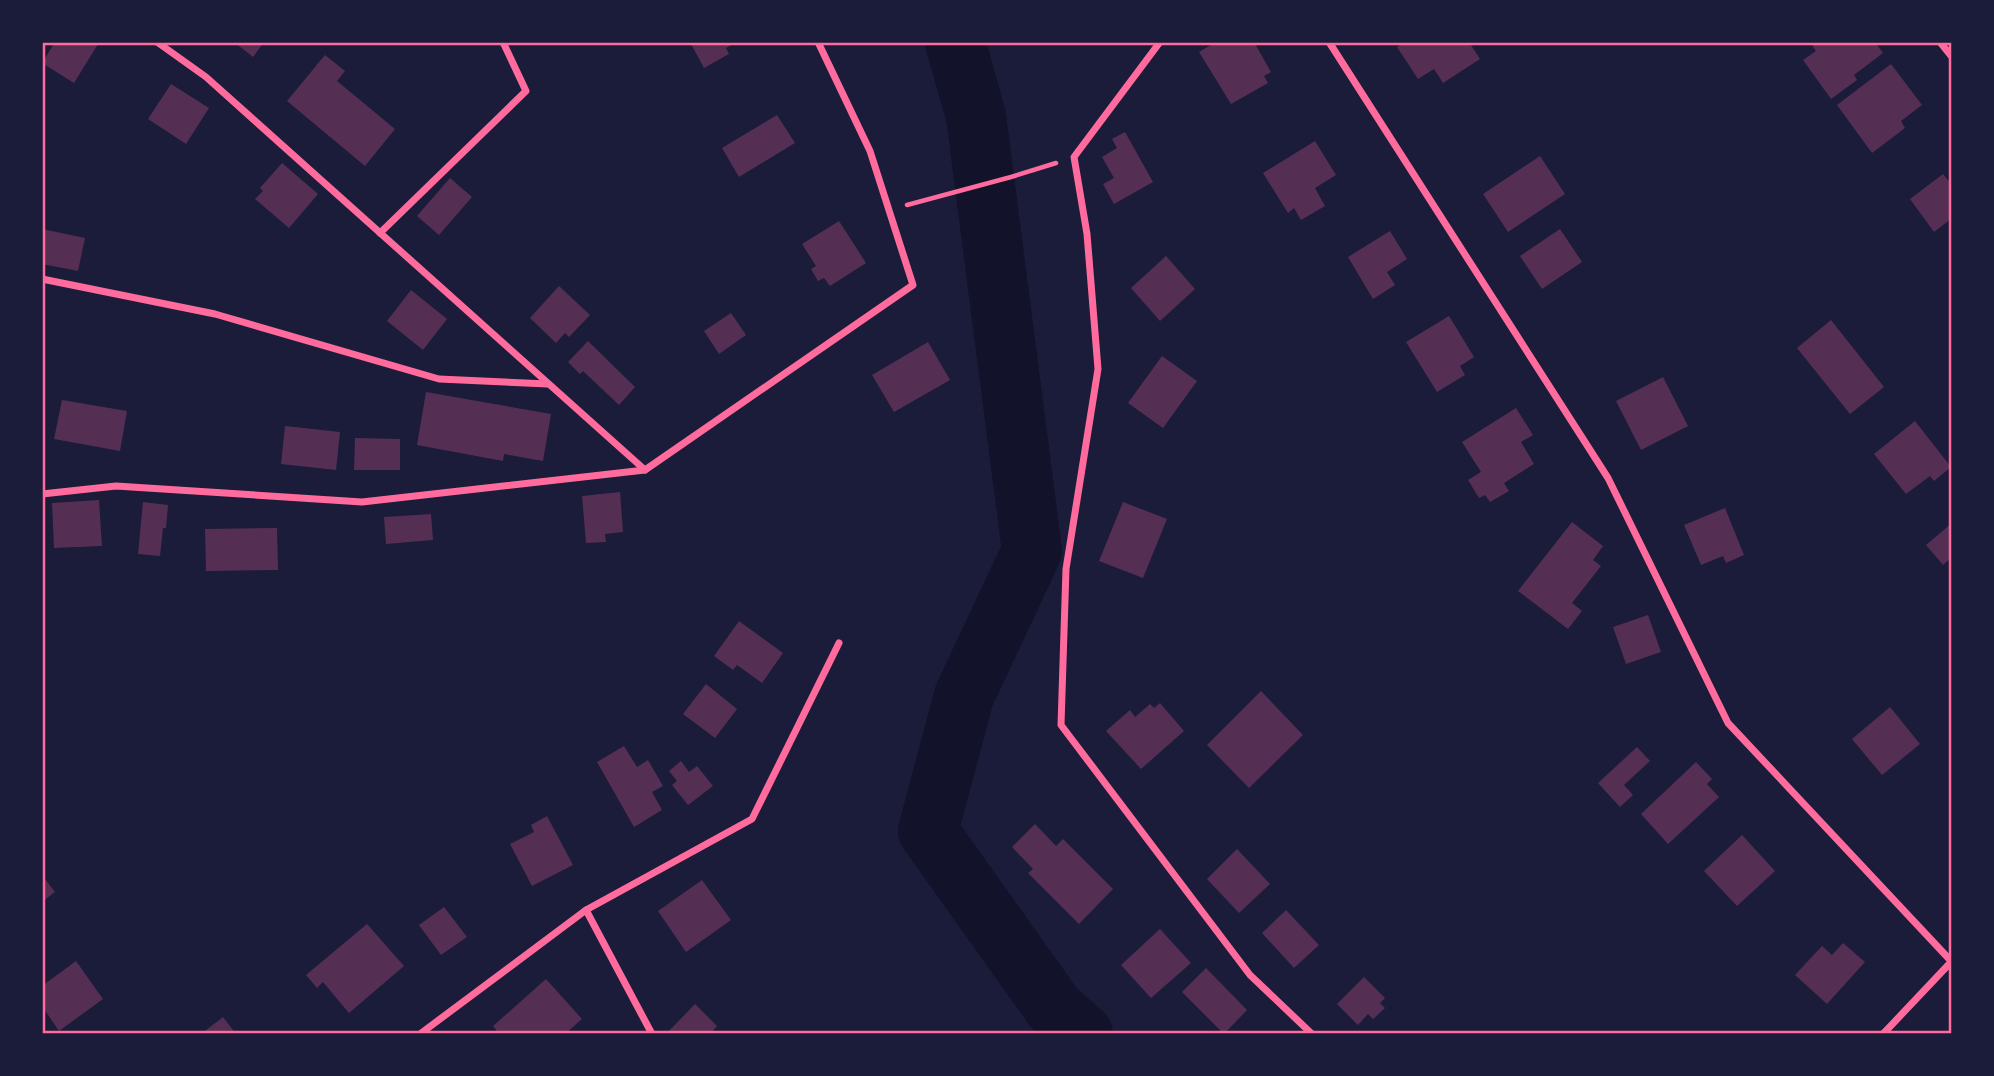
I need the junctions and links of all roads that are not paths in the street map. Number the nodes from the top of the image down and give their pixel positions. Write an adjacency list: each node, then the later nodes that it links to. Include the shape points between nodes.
1 (157, 42): 8 (street, via 206,77)
2 (503, 42): 8 (street, via 526,91)
3 (818, 42): 11 (street, via 870,151 913,285)
4 (1160, 42): 18 (street, via 1074,157 1087,234 1098,369 1066,569 1061,725 1251,975)
5 (1329, 42): 15 (street, via 1608,478 1728,723)
6 (1941, 42): 7 (street)
7 (1952, 57)
8 (380, 233): 10 (street)
9 (42, 279): 10 (street, via 215,314 439,379)
10 (548, 384): 11 (street)
11 (645, 470): 12 (street, via 362,502 116,486)
12 (42, 494)
13 (839, 643): 14 (street, via 751,819)
14 (586, 910): 16 (street); 17 (street)
15 (1952, 961): 19 (street)
16 (420, 1034)
17 (652, 1034)
18 (1312, 1034)
19 (1884, 1034)

